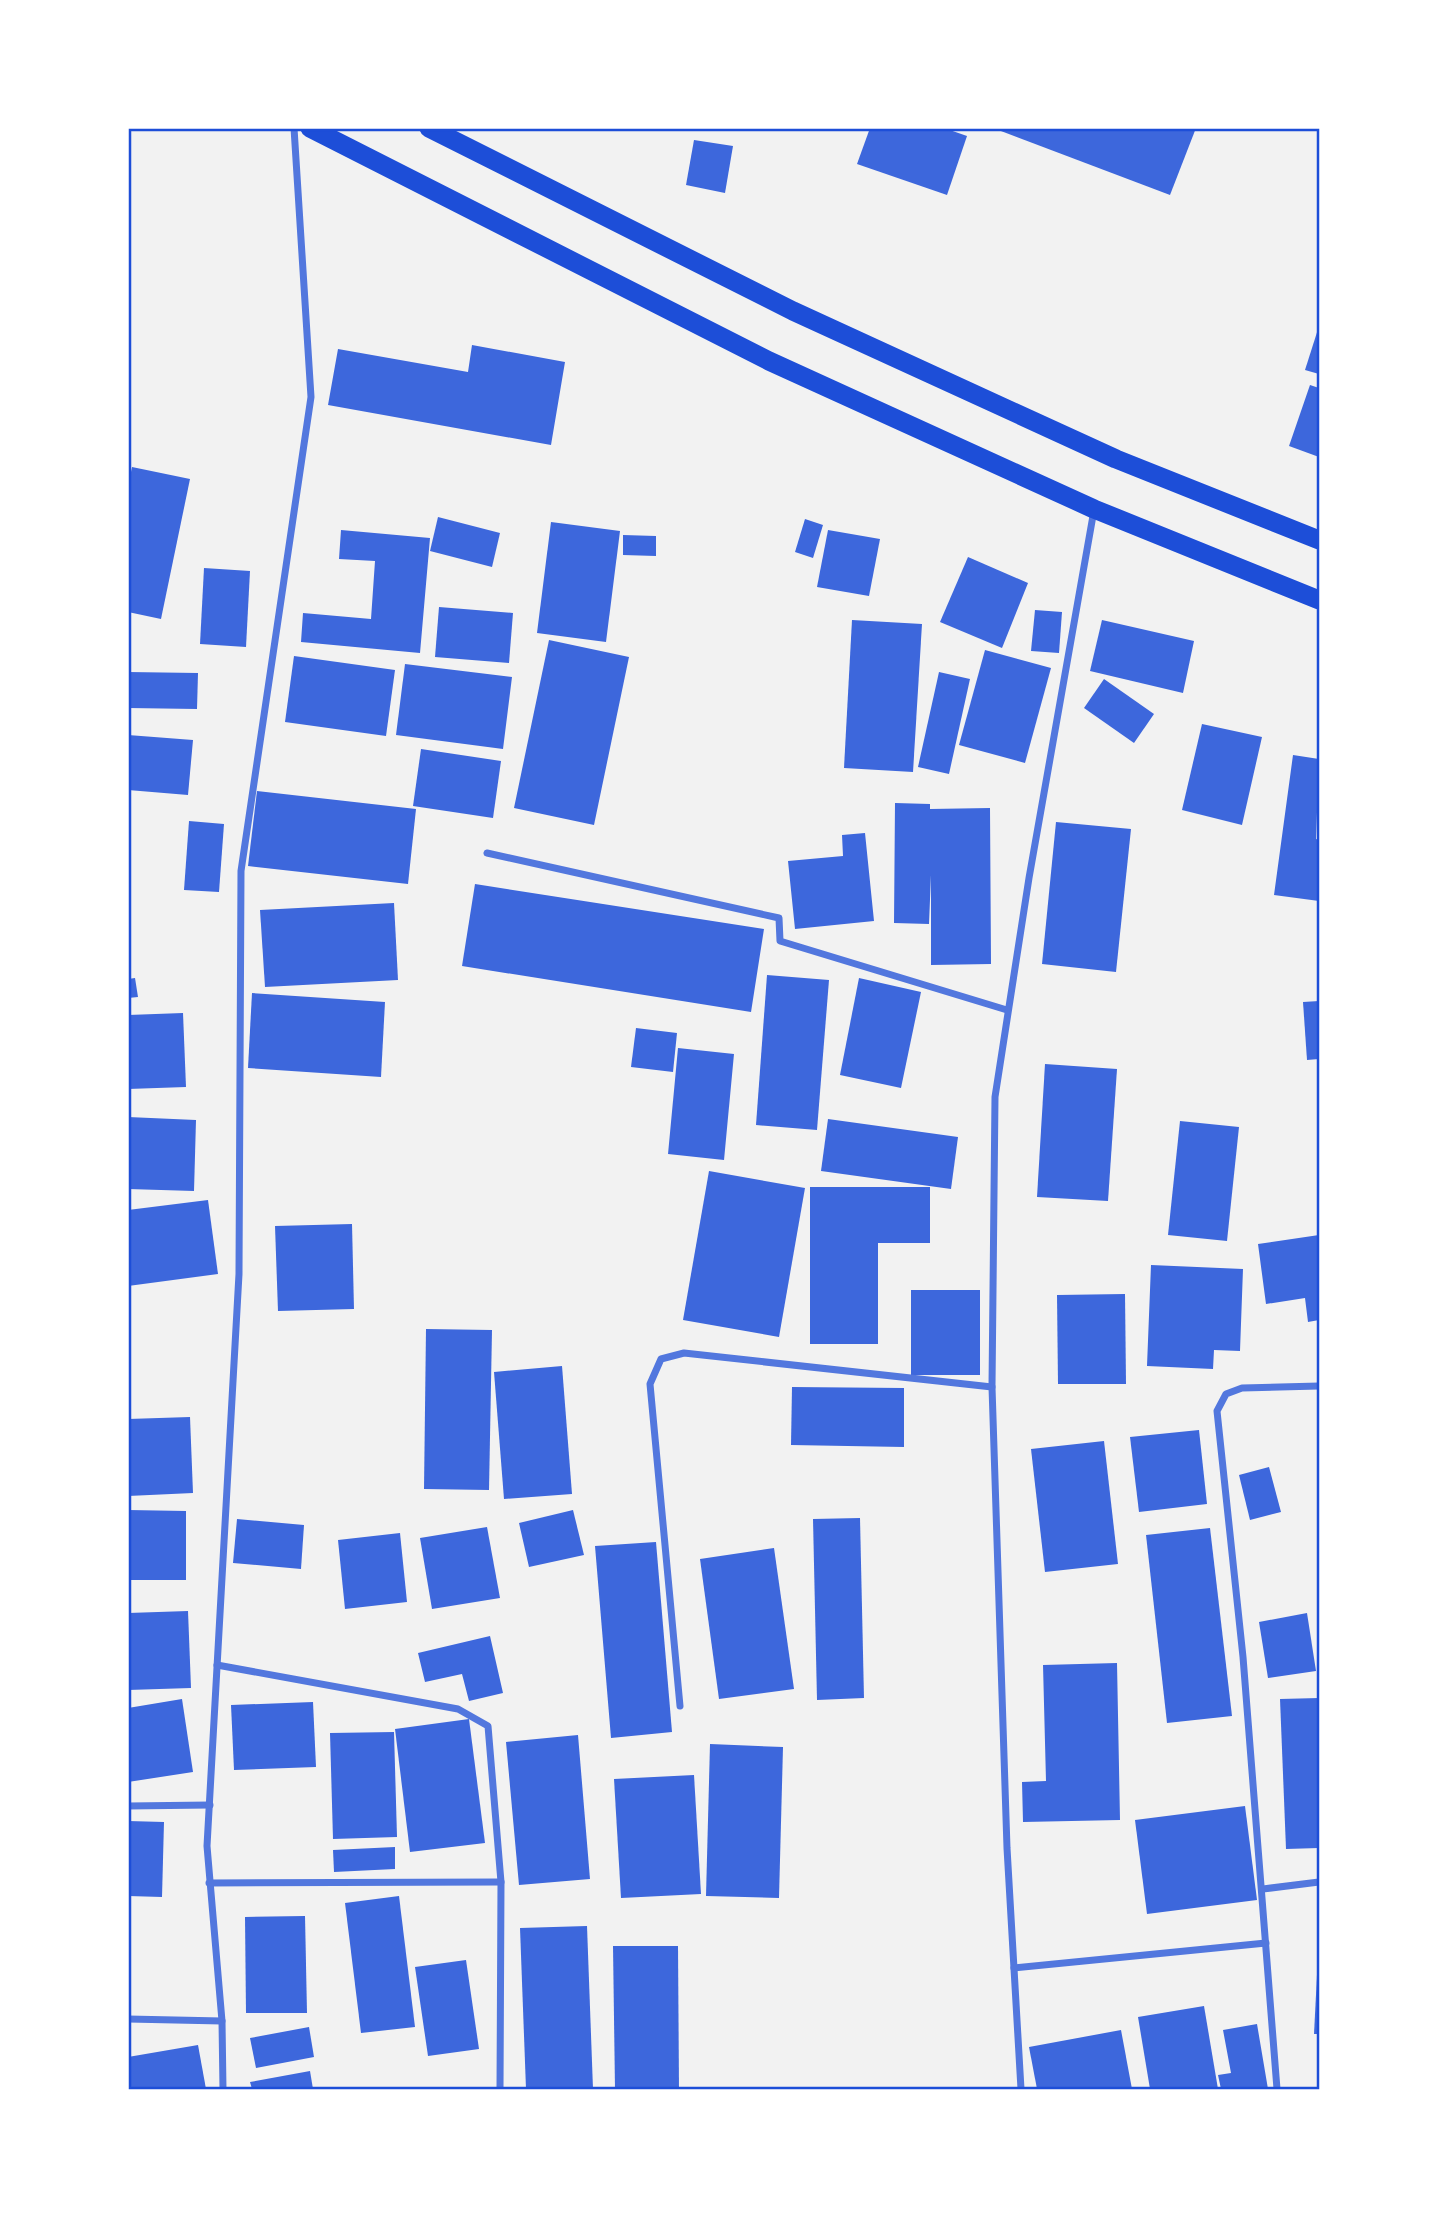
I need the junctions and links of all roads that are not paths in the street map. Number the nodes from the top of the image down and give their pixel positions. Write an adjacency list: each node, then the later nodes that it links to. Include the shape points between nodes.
1 (294, 128): 11 (street, via 311,397 241,871 239,1274)
2 (310, 128): 4 (highway, via 769,361)
3 (429, 128): 5 (highway, via 806,317 1116,459)
4 (1094, 509): 6 (highway); 8 (street)
5 (1319, 540)
6 (1319, 600)
7 (487, 853): 8 (street, via 779,918 780,941)
8 (1007, 1010): 10 (street, via 995,1097)
9 (1319, 1386): 18 (street, via 1242,1388 1226,1394 1217,1411)
10 (992, 1387): 12 (street, via 684,1353 661,1359 650,1384); 20 (street)
11 (217, 1665): 13 (street); 15 (street, via 458,1709 488,1726)
12 (680, 1706)
13 (210, 1805): 14 (street); 17 (street)
14 (128, 1806)
15 (501, 1882): 17 (street); 24 (street)
16 (1319, 1882): 18 (street)
17 (209, 1883): 22 (street)
18 (1263, 1889): 19 (street)
19 (1266, 1943): 20 (street); 26 (street)
20 (1014, 1968): 25 (street)
21 (128, 2019): 22 (street)
22 (222, 2021): 23 (street)
23 (223, 2089)
24 (500, 2089)
25 (1021, 2089)
26 (1277, 2089)

